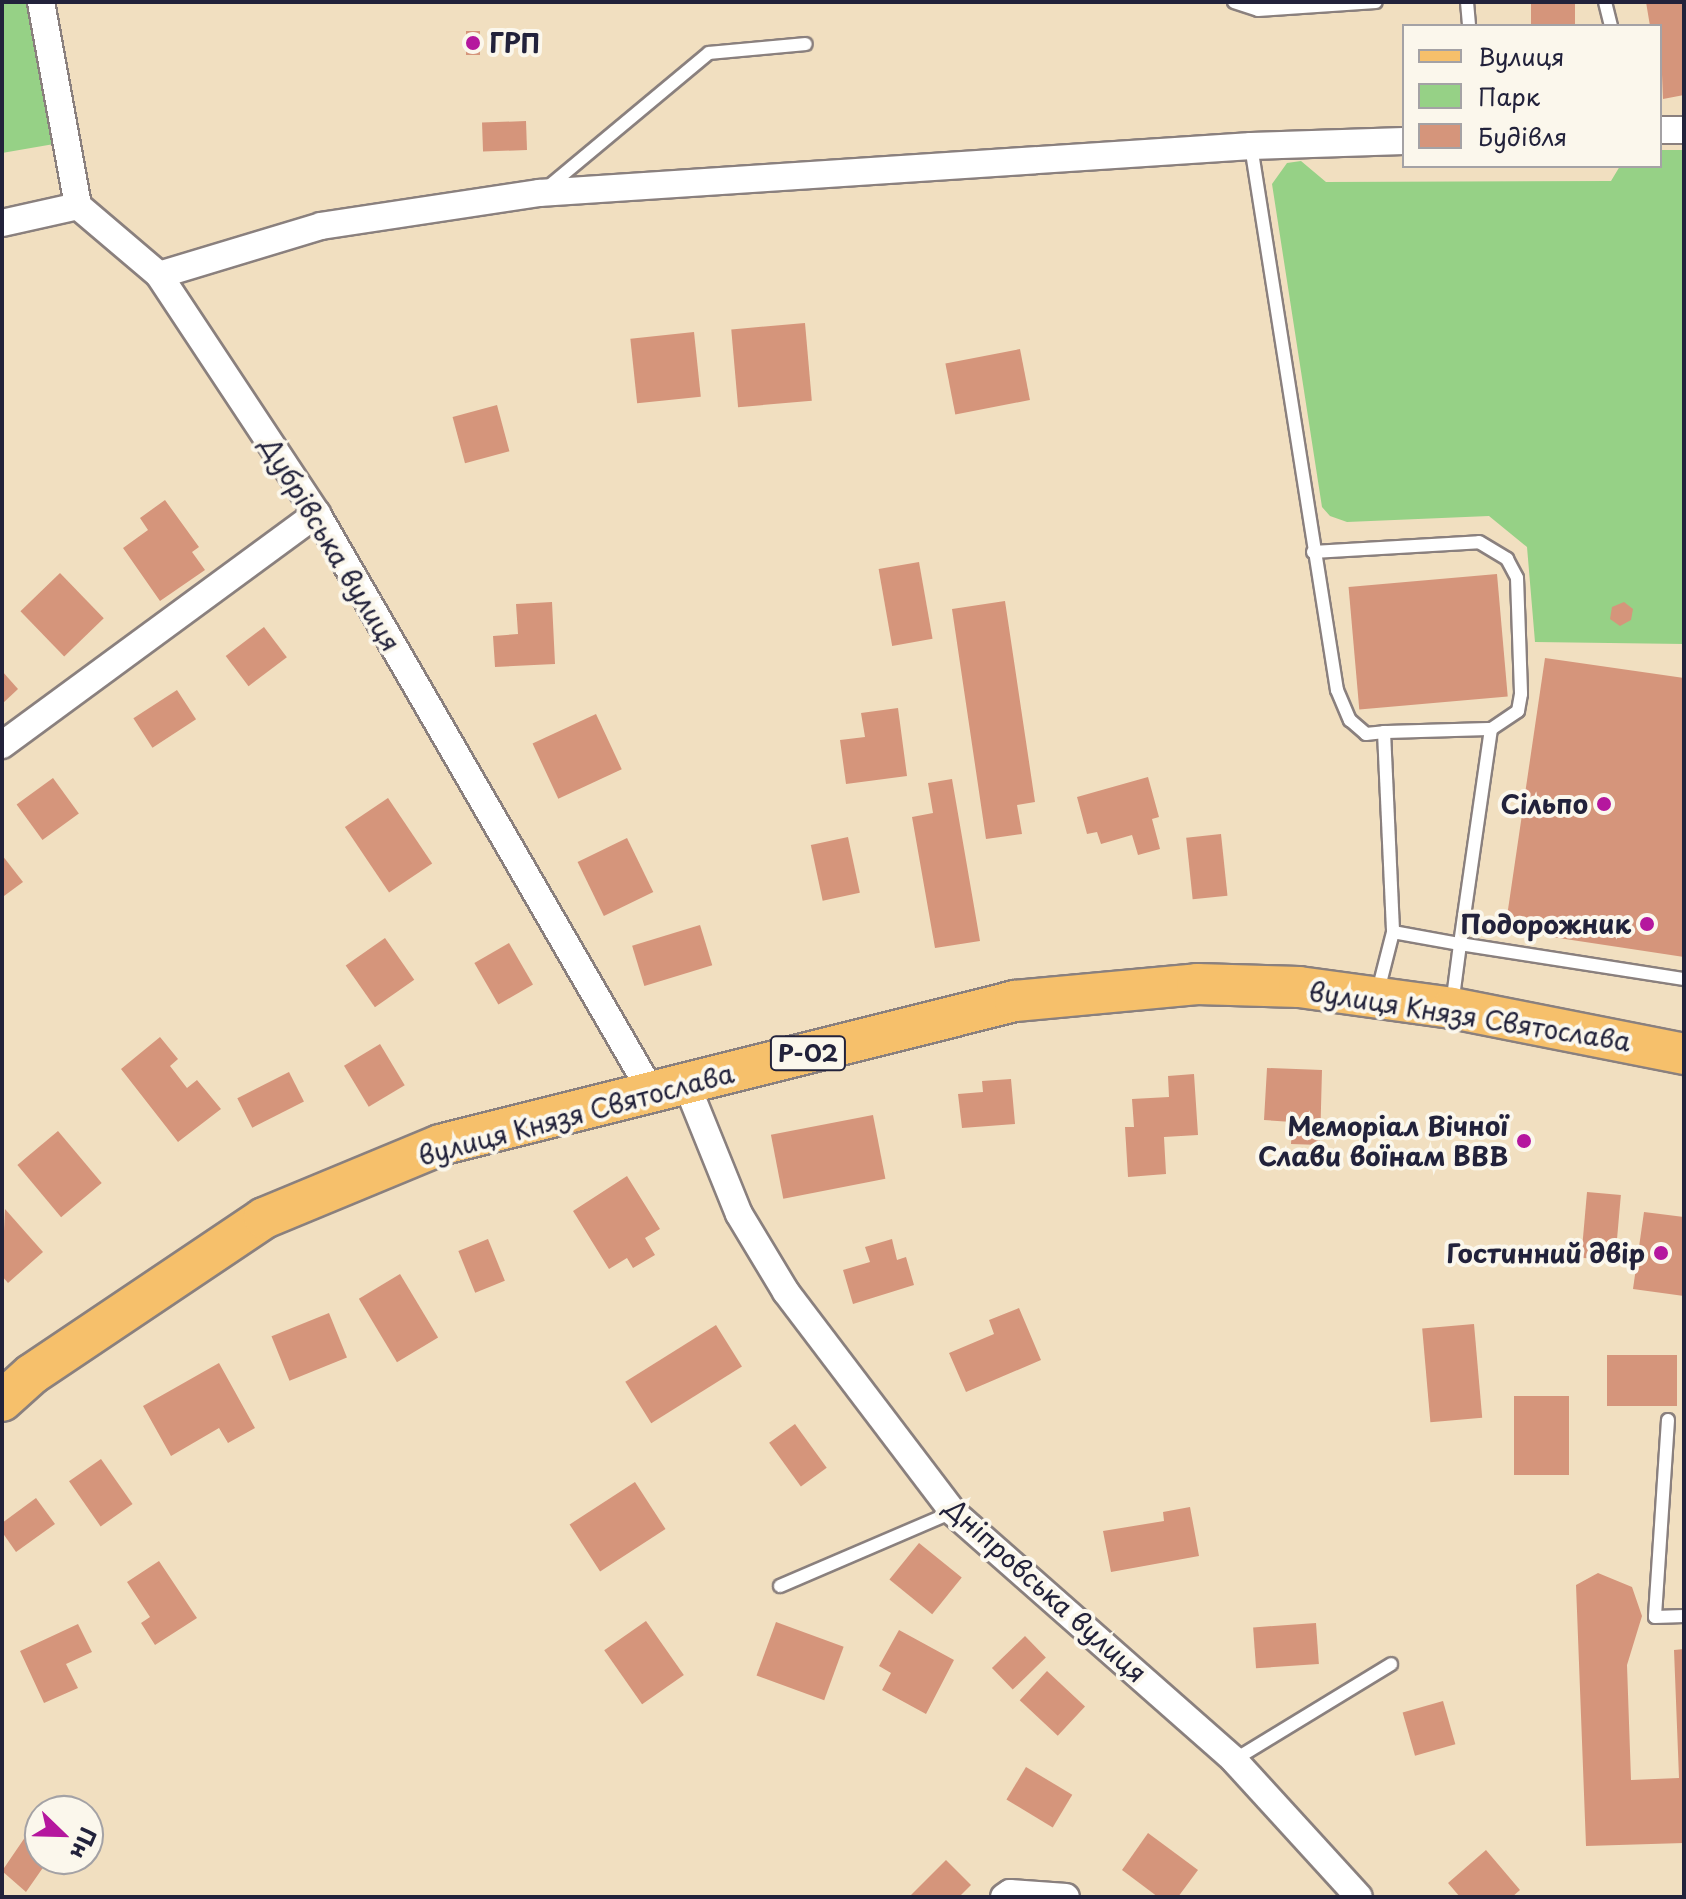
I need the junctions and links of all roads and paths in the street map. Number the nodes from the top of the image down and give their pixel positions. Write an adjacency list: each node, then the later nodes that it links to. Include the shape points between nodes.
1 (41, 2): 14 (street)
2 (1234, 2): 3 (lane, via 1258,10)
3 (1376, 2)
4 (1467, 2): 6 (lane)
5 (1605, 2): 7 (lane)
6 (1469, 24)
7 (1610, 24)
8 (806, 44): 13 (lane, via 709,53 599,149)
9 (1662, 130): 10 (street)
10 (1684, 130)
11 (1402, 141): 12 (street)
12 (1251, 146): 13 (street); 18 (lane)
13 (539, 193): 16 (street, via 321,226)
14 (78, 206): 15 (street); 16 (street, Дубрівська вулиця)
15 (2, 223)
16 (159, 275): 17 (street, Дубрівська вулиця)
17 (317, 514): 21 (street); 28 (street, Дубрівська вулиця)
18 (1313, 552): 19 (lane, via 1479,542 1507,559 1517,578 1521,694 1518,711); 20 (lane, via 1337,690 1350,720 1366,734)
19 (1491, 729): 20 (lane); 23 (lane)
20 (1384, 732): 22 (lane)
21 (2, 745)
22 (1393, 932): 23 (lane); 25 (lane)
23 (1460, 944): 24 (lane); 26 (lane)
24 (1684, 979)
25 (1376, 998): 26 (main road, вулиця Князя Святослава / Р-02); 28 (main road, вулиця Князя Святослава / Р-02, via 1299,987 1197,984 1099,990 1015,1001)
26 (1452, 1008): 27 (main road, вулиця Князя Святослава / Р-02)
27 (1684, 1054)
28 (669, 1087): 29 (main road, вулиця Князя Святослава / Р-02, via 440,1145 264,1218 32,1374); 31 (street, Дніпровська вулиця, via 786,1292)
29 (2, 1401)
30 (1668, 1420): 33 (lane, via 1655,1617)
31 (953, 1512): 32 (lane); 35 (street, Дніпровська вулиця)
32 (780, 1586)
33 (1684, 1616)
34 (1391, 1664): 35 (lane)
35 (1234, 1760): 36 (street, Дніпровська вулиця)
36 (1351, 1892)
37 (1004, 1897): 38 (street)
38 (1066, 1897)

